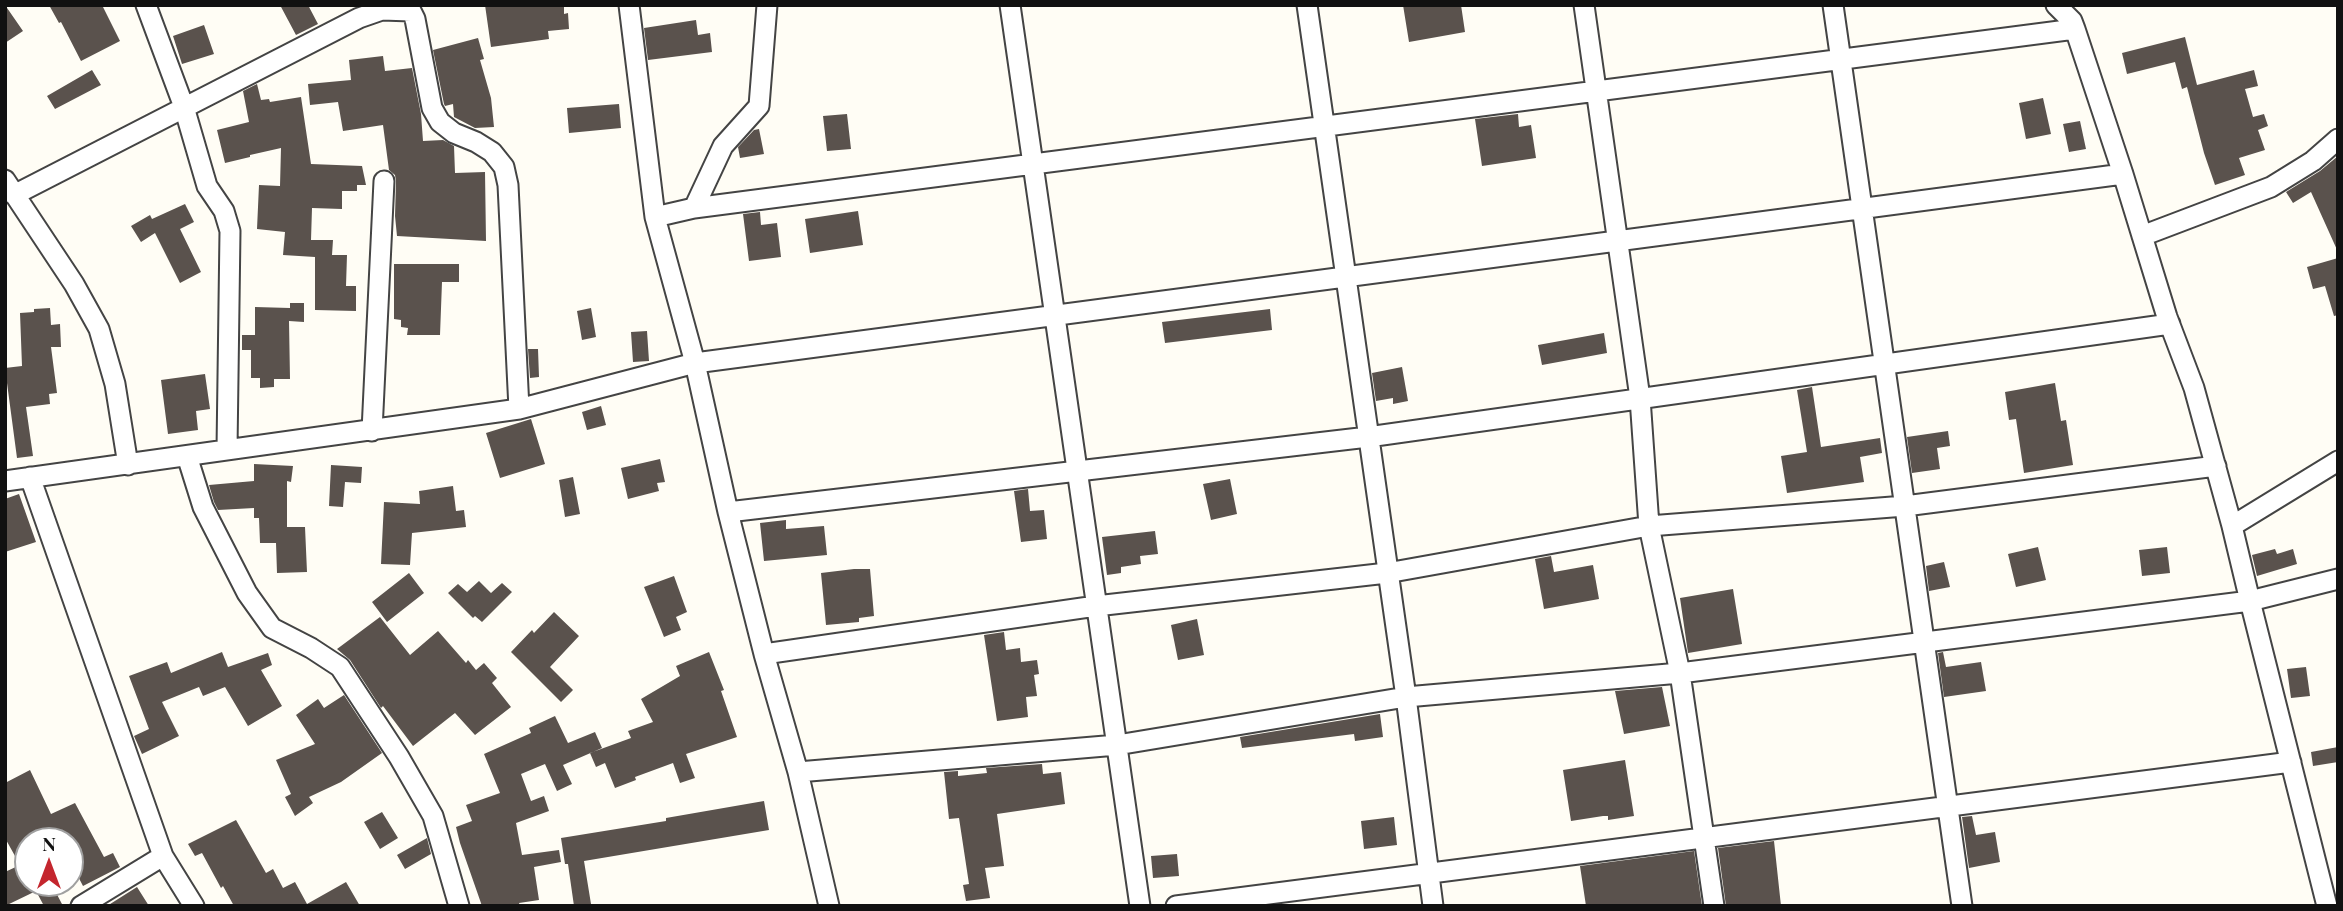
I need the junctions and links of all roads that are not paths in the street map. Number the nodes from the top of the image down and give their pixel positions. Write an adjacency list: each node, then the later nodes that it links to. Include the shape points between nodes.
1 (146, 5): 13 (street)
2 (629, 5): 22 (street)
3 (767, 5): 20 (street, via 759,106 723,146)
4 (1010, 5): 16 (street)
5 (1307, 5): 14 (street)
6 (1584, 5): 12 (street)
7 (1833, 5): 11 (street)
8 (2056, 5): 10 (street)
9 (410, 8): 13 (street, via 359,18); 31 (street, via 432,108 440,122 492,152 504,167)
10 (2075, 29): 11 (street); 17 (street)
11 (1841, 59): 12 (street); 21 (street)
12 (1596, 91): 14 (street); 24 (street)
13 (184, 107): 19 (street); 34 (street, via 207,186 224,211 230,231)
14 (1324, 126): 16 (street); 25 (street)
15 (2338, 139): 23 (street, via 2314,161 2271,187)
16 (1033, 164): 20 (street); 26 (street)
17 (2123, 174): 21 (street); 23 (street)
18 (384, 181): 32 (street)
19 (10, 188): 37 (street, via 99,329 115,384)
20 (694, 208): 22 (street)
21 (1862, 208): 24 (street); 29 (street)
22 (656, 217): 28 (street)
23 (2141, 236): 27 (street)
24 (1618, 241): 25 (street); 30 (street)
25 (1345, 277): 26 (street); 33 (street)
26 (1055, 315): 28 (street); 39 (street)
27 (2170, 324): 29 (street); 38 (street)
28 (695, 363): 31 (street); 43 (street)
29 (1886, 363): 30 (street); 42 (street)
30 (1640, 398): 33 (street); 44 (street)
31 (519, 409): 32 (street)
32 (372, 430): 34 (street)
33 (1368, 437): 39 (street); 46 (street)
34 (227, 449): 35 (street)
35 (187, 456): 37 (street); 63 (street, via 204,507 247,593 272,628 340,667 399,757 433,816)
36 (2338, 461): 45 (street)
37 (128, 465): 40 (street)
38 (2216, 466): 42 (street); 45 (street)
39 (1077, 471): 43 (street); 49 (street)
40 (30, 477): 41 (street); 59 (street)
41 (5, 481)
42 (1905, 506): 44 (street); 50 (street)
43 (728, 512): 51 (street)
44 (1648, 526): 46 (street); 52 (street)
45 (2232, 526): 48 (street)
46 (1387, 573): 49 (street); 53 (street)
47 (2338, 579): 48 (street)
48 (2250, 601): 50 (street); 55 (street)
49 (1096, 606): 51 (street); 54 (street)
50 (1924, 643): 52 (street); 57 (street)
51 (764, 654): 56 (street)
52 (1680, 673): 53 (street); 58 (street)
53 (1406, 697): 54 (street); 60 (street)
54 (1117, 745): 56 (street); 65 (street)
55 (2291, 761): 57 (street); 70 (street)
56 (798, 772): 64 (street)
57 (1948, 806): 58 (street); 69 (street)
58 (1704, 838): 60 (street); 68 (street)
59 (163, 856): 61 (street); 62 (street)
60 (1429, 873): 66 (street); 67 (street)
61 (81, 906)
62 (194, 906)
63 (459, 906)
64 (829, 906)
65 (1140, 906)
66 (1176, 906)
67 (1433, 906)
68 (1714, 906)
69 (1962, 906)
70 (2327, 906)

